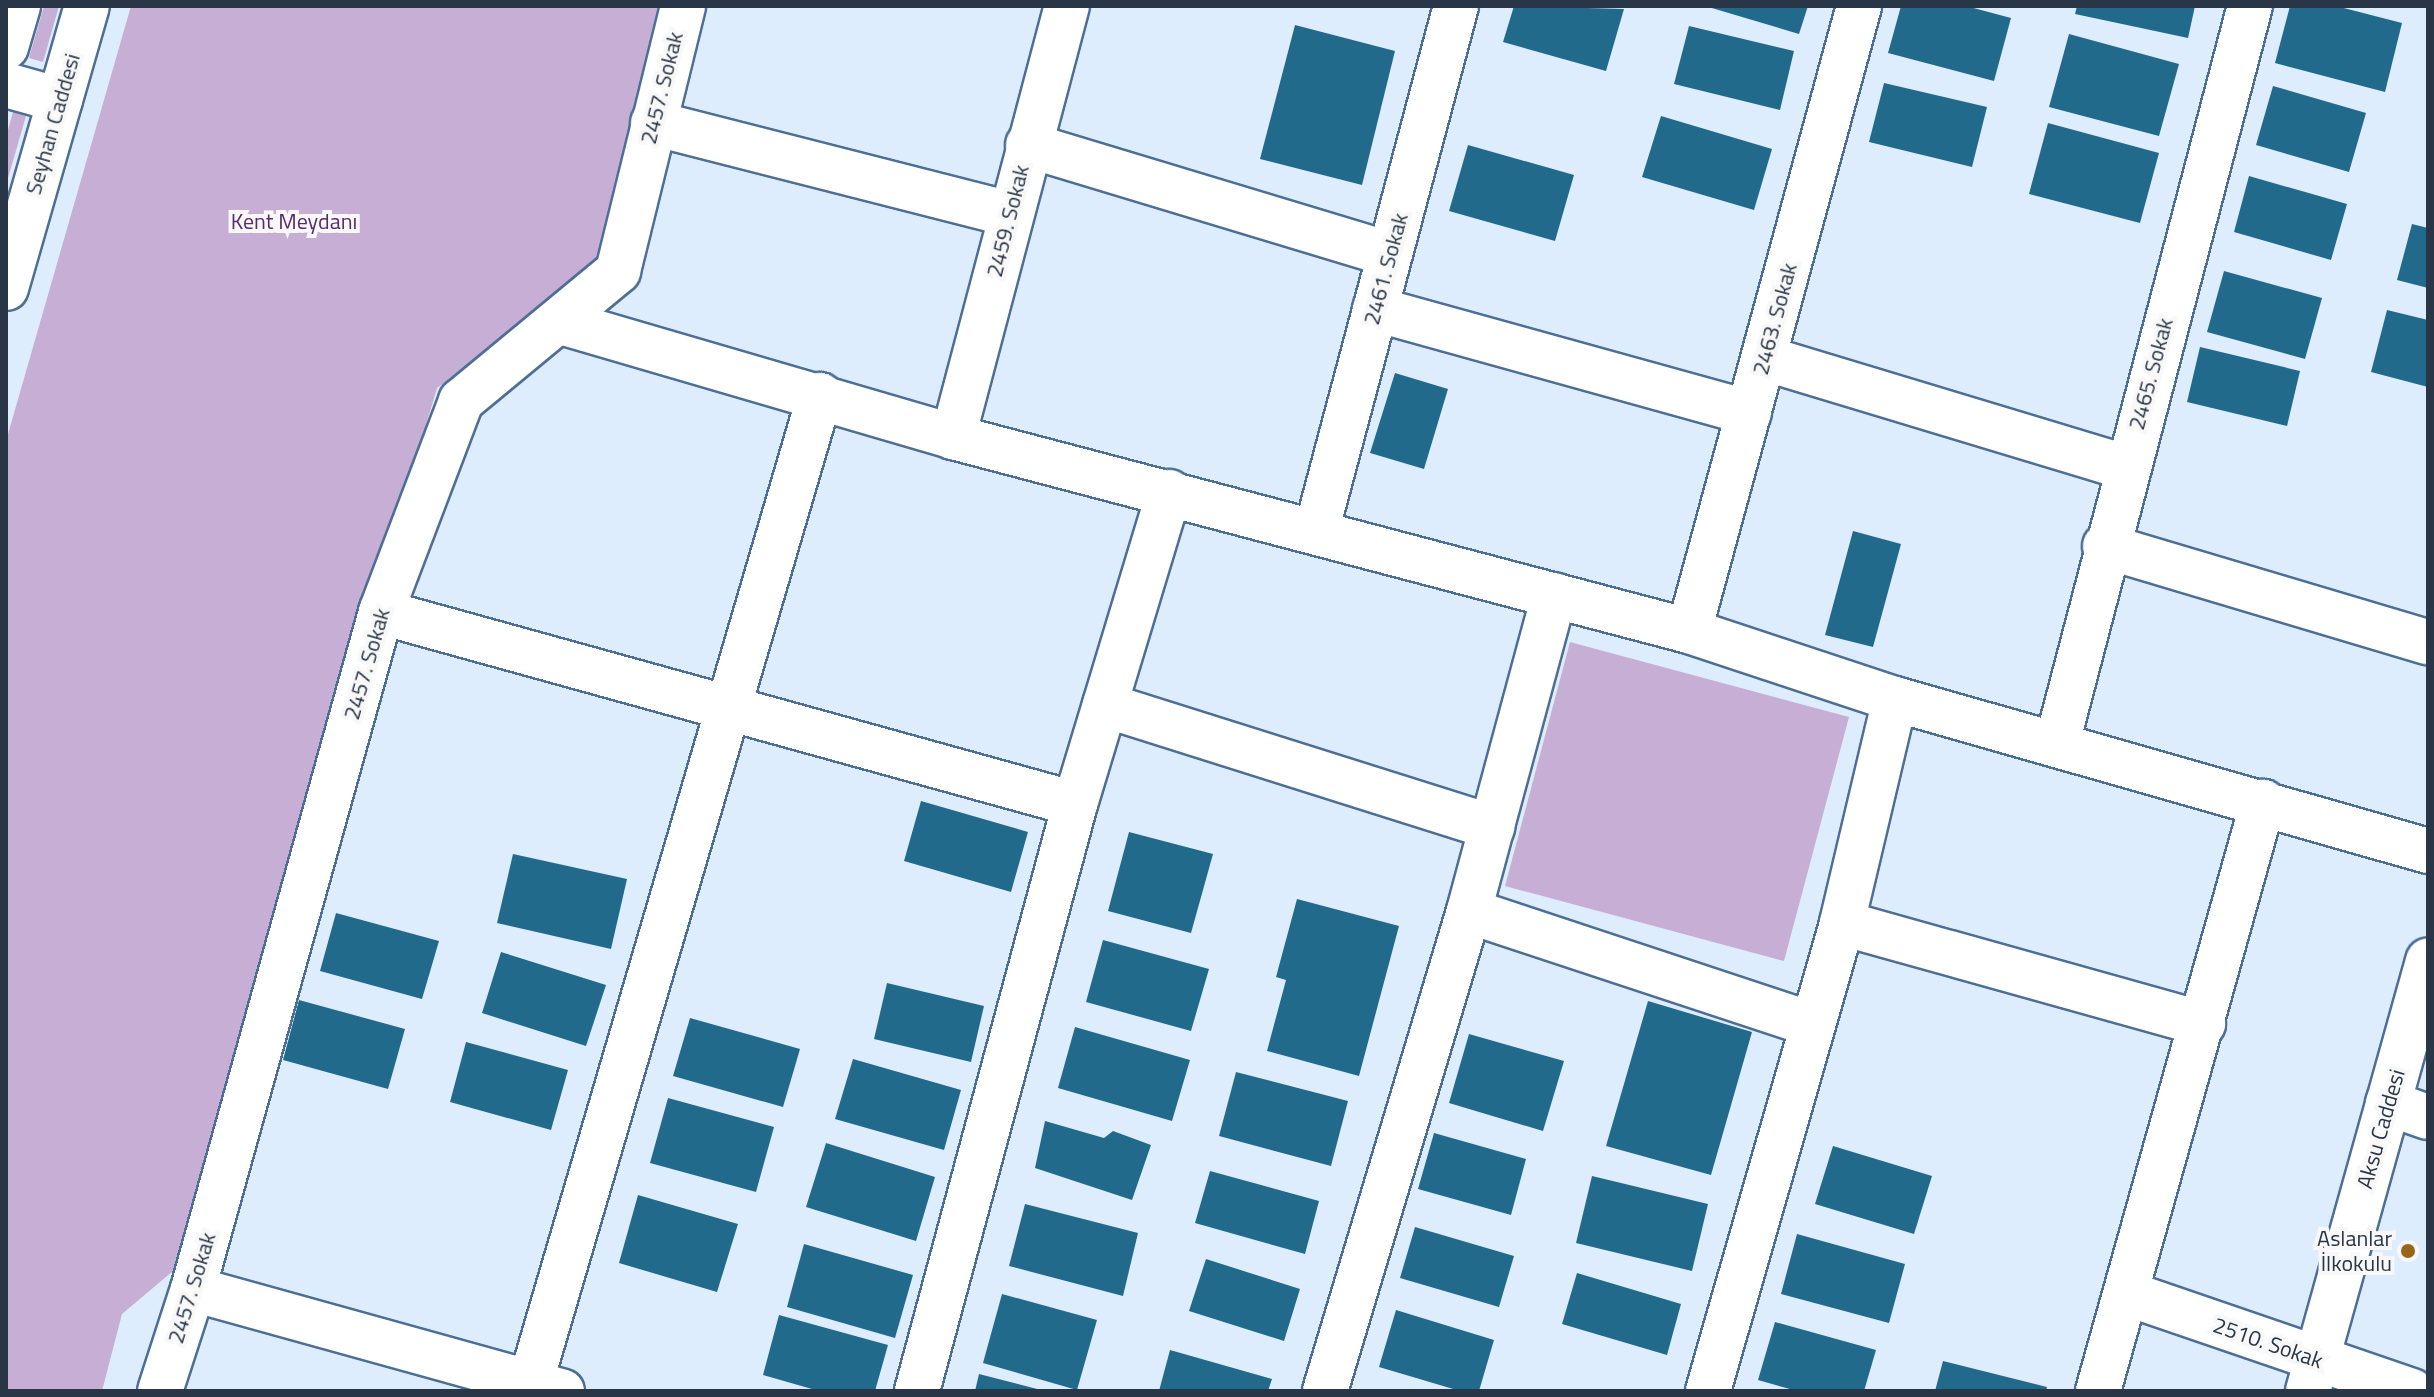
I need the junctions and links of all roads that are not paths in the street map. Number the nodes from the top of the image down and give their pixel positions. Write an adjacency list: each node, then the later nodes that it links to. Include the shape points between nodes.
1 (18, 6): 8 (street)
2 (87, 6): 10 (street, Seyhan Caddesi)
3 (683, 6): 11 (street, 2457. Sokak)
4 (1067, 6): 12 (street, 2459. Sokak)
5 (1456, 6): 14 (street, 2461. Sokak)
6 (1859, 6): 18 (street, 2463. Sokak)
7 (2250, 6): 22 (street, 2465. Sokak)
8 (6, 47)
9 (6, 85): 10 (street)
10 (60, 100): 15 (street, Seyhan Caddesi)
11 (653, 123): 13 (street); 17 (street, 2457. Sokak, via 618,271)
12 (1028, 145): 13 (street, 2459. Sokak); 14 (street)
13 (1010, 214): 21 (street, 2459. Sokak)
14 (1389, 254): 16 (street, 2461. Sokak)
15 (6, 288)
16 (1375, 309): 20 (street); 24 (street, 2461. Sokak)
17 (561, 322): 19 (street); 27 (street, 2457. Sokak, via 461,401)
18 (1764, 358): 20 (street, 2463. Sokak); 22 (street)
19 (820, 395): 21 (street); 32 (street)
20 (1749, 413): 28 (street, 2463. Sokak)
21 (953, 437): 23 (street)
22 (2126, 467): 25 (street, 2465. Sokak)
23 (1169, 492): 24 (street); 31 (street)
24 (1316, 532): 26 (street)
25 (2105, 546): 29 (street); 33 (street, 2465. Sokak)
26 (1554, 595): 28 (street); 36 (street)
27 (381, 612): 32 (street); 44 (street, 2457. Sokak)
28 (1689, 631): 30 (street)
29 (2428, 642)
30 (1895, 699): 33 (street); 39 (street)
31 (1105, 705): 35 (street); 36 (street)
32 (729, 707): 35 (street); 47 (street)
33 (2057, 743): 34 (street)
34 (2263, 802): 37 (street); 41 (street)
35 (1075, 804): 49 (street)
36 (1492, 827): 38 (street)
37 (2428, 851)
38 (1469, 911): 42 (street); 50 (street)
39 (1842, 923): 41 (street); 42 (street)
40 (2428, 960): 43 (street, Aksu Caddesi)
41 (2203, 1024): 45 (street)
42 (1813, 1025): 51 (street)
43 (2408, 1110): 46 (street, Aksu Caddesi)
44 (193, 1289): 47 (street); 48 (street, 2457. Sokak)
45 (2126, 1293): 46 (street, 2510. Sokak); 52 (street)
46 (2312, 1376): 53 (street, 2510. Sokak)
47 (540, 1388)
48 (160, 1391)
49 (917, 1391)
50 (1325, 1391)
51 (1708, 1391)
52 (2098, 1391)
53 (2412, 1391)

